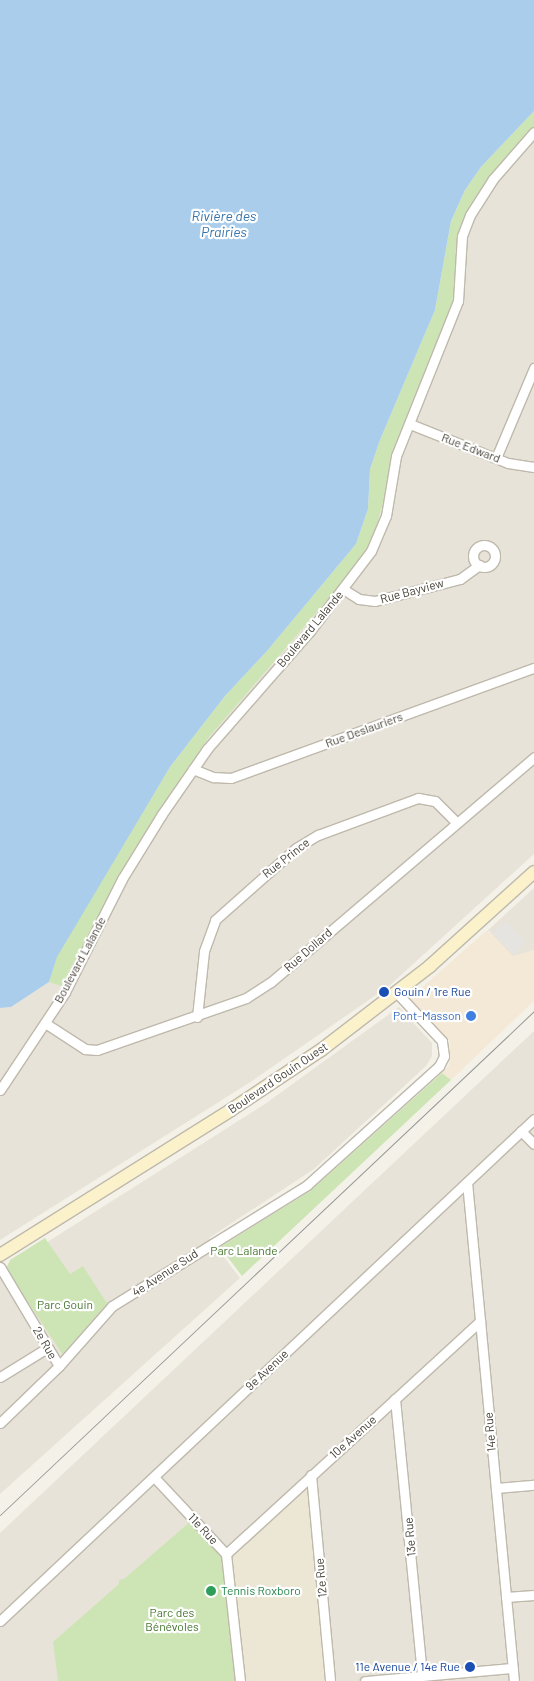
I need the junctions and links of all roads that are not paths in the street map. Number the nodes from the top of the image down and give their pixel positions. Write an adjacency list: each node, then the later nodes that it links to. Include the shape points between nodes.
1 (534, 132): 5 (street, Boulevard Lalande, via 493,179 470,215 462,236 458,301)
2 (534, 368): 4 (street)
3 (534, 389): 4 (street)
4 (523, 393): 6 (street)
5 (410, 424): 6 (street, Rue Edward); 9 (street, Boulevard Lalande, via 393,466 383,526 371,551)
6 (496, 458): 7 (street, Rue Edward)
7 (534, 467)
8 (479, 565): 9 (street, Rue Bayview, via 460,579 375,601 359,599)
9 (343, 589): 12 (street, Boulevard Lalande)
10 (534, 668): 12 (street, Rue Deslauriers, via 231,778 219,778)
11 (534, 757): 13 (street, Rue Dollard)
12 (193, 769): 17 (street, Boulevard Lalande, via 122,879 80,966)
13 (456, 822): 16 (street, Rue Dollard, via 271,982 246,998); 16 (street, Rue Prince, via 435,801 418,798 318,835 296,848 214,920 206,942)
14 (534, 872): 15 (main road, Boulevard Gouin Ouest)
15 (397, 993): 24 (main road, Boulevard Gouin Ouest, via 246,1101); 28 (street, 4e Avenue Sud, via 442,1041 444,1056 439,1066 307,1184 112,1306)
16 (197, 1017): 17 (street, Rue Dollard, via 96,1050 85,1049)
17 (45, 1023): 18 (street, Boulevard Lalande)
18 (3, 1081): 19 (street, Boulevard Lalande)
19 (0, 1090)
20 (534, 1119): 21 (street, 9e Avenue)
21 (521, 1131): 22 (street); 23 (street, 9e Avenue)
22 (534, 1144)
23 (467, 1182): 26 (street, 14e Rue); 33 (street, 9e Avenue)
24 (0, 1255)
25 (0, 1267): 27 (street, 2e Rue)
26 (480, 1321): 30 (street, 10e Avenue); 35 (street, 14e Rue)
27 (47, 1348): 28 (street, 2e Rue); 29 (street)
28 (59, 1366): 31 (street, 4e Avenue Sud)
29 (0, 1377)
30 (395, 1399): 32 (street, 10e Avenue); 41 (street, 13e Rue)
31 (0, 1423)
32 (311, 1476): 36 (street, 10e Avenue); 43 (street, 12e Rue)
33 (154, 1477): 36 (street, 11e Rue); 39 (street, 9e Avenue)
34 (534, 1485): 35 (street)
35 (496, 1488): 38 (street, 14e Rue)
36 (226, 1554): 42 (street, 11e Rue)
37 (534, 1595): 38 (street)
38 (506, 1597): 40 (street, 14e Rue)
39 (0, 1621)
40 (512, 1668): 41 (street); 45 (street, 14e Rue)
41 (422, 1676): 44 (street)
42 (240, 1681)
43 (330, 1681)
44 (365, 1681)
45 (514, 1681)

